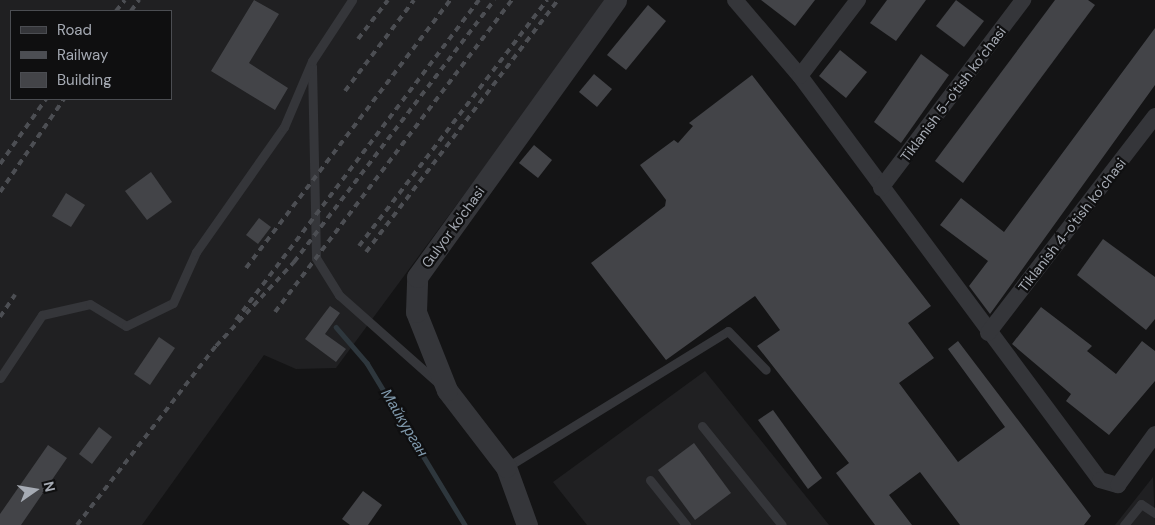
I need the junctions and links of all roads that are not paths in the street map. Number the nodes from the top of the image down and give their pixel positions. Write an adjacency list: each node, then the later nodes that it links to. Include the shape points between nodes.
1 (352, 0): 6 (lane)
2 (616, 0): 13 (street, Gulyor ko'chasi, via 417,277 416,312)
3 (735, 0): 7 (street)
4 (858, 0): 7 (street)
5 (1023, 0): 9 (street, Tiklanish 5-o'tish ko‘chasi)
6 (312, 61): 12 (lane, via 284,126 196,252 173,303 126,326 90,304 42,315); 13 (lane, via 311,183 316,258 339,295)
7 (800, 76): 9 (street)
8 (1155, 116): 10 (street, Tiklanish 4-o'tish ko‘chasi)
9 (881, 188): 10 (street)
10 (988, 334): 15 (street, via 1100,480 1109,486 1118,485)
11 (766, 370): 16 (lane, via 728,331)
12 (0, 378)
13 (446, 390): 16 (street, Gulyor ko'chasi)
14 (702, 426): 21 (lane)
15 (1155, 434)
16 (506, 467): 19 (street, Gulyor ko'chasi)
17 (650, 480): 20 (lane)
18 (1155, 513): 22 (lane, via 1141,504)
19 (527, 525)
20 (686, 525)
21 (782, 525)
22 (1124, 525)

